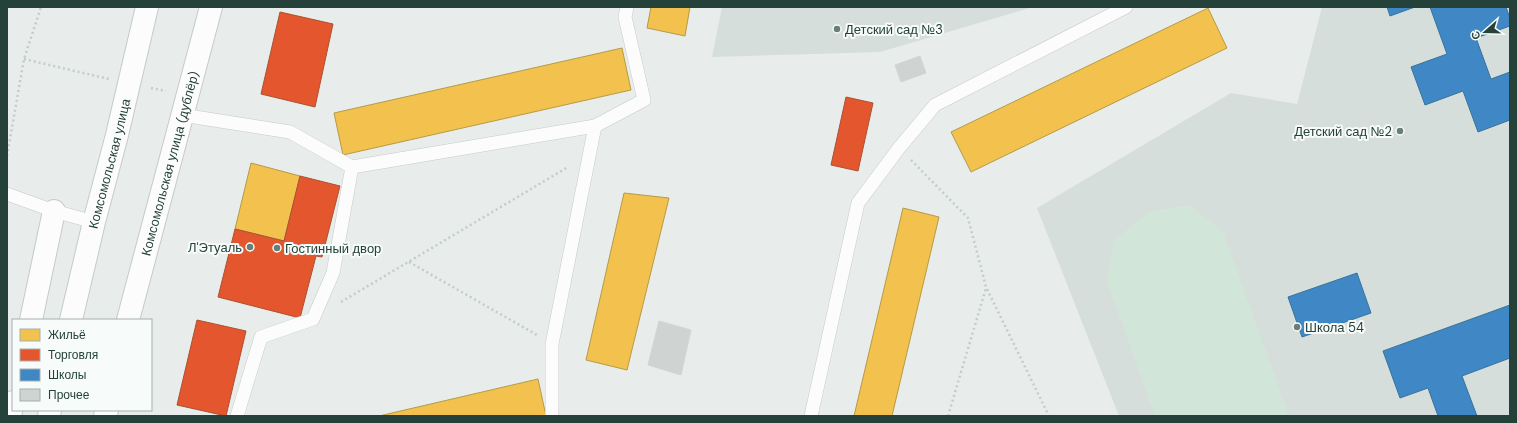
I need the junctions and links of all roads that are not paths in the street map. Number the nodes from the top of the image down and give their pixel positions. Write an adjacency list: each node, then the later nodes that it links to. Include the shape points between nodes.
1 (147, 7): 10 (street, Комсомольская улица)
2 (211, 7): 5 (street, Комсомольская улица (дублёр))
3 (627, 7): 6 (lane, via 625,17 644,100)
4 (1126, 7): 16 (lane, via 936,105 899,148 858,203)
5 (182, 115): 7 (lane, via 290,132); 13 (street, Комсомольская улица (дублёр))
6 (595, 126): 7 (lane); 15 (lane, via 552,344)
7 (352, 167): 14 (lane, via 333,274 313,319 261,337)
8 (7, 194): 9 (lane)
9 (54, 211): 10 (lane); 11 (street)
10 (94, 222): 12 (street, Комсомольская улица)
11 (31, 319)
12 (71, 319)
13 (128, 319)
14 (237, 416)
15 (552, 416)
16 (810, 416)

